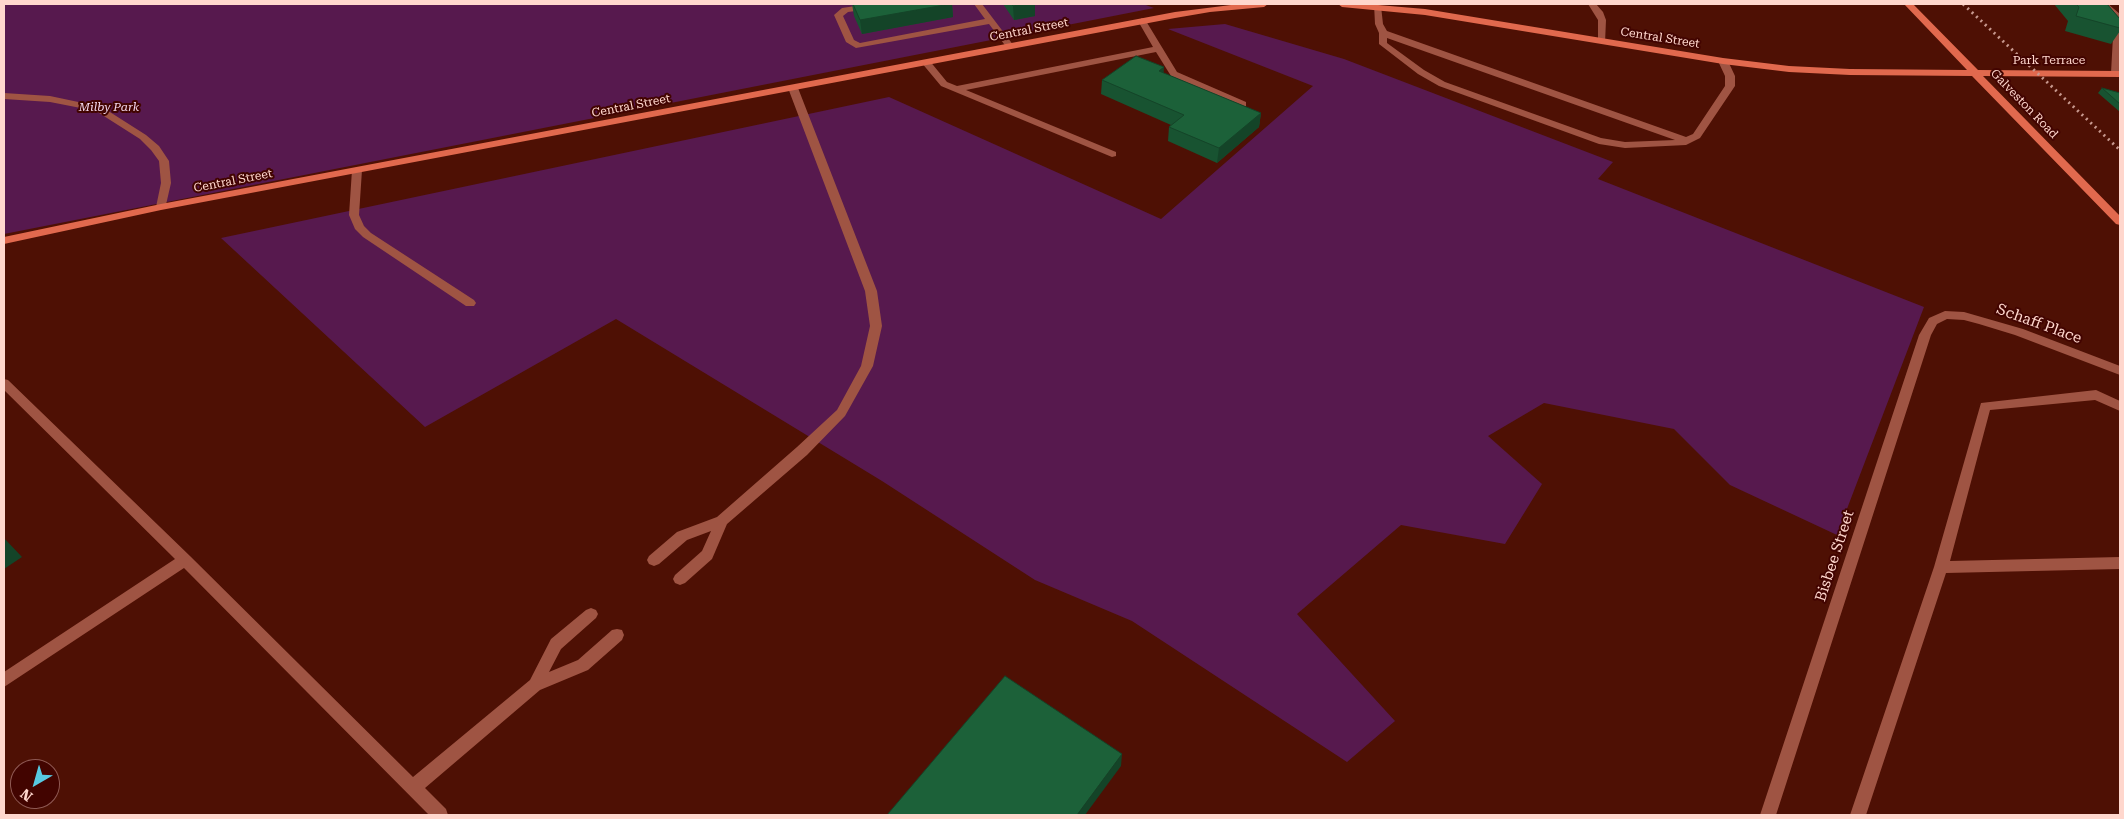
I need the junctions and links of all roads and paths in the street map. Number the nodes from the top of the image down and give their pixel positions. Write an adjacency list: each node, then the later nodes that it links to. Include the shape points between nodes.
1 (884, 4): 9 (street, via 845,10 838,16 850,42 860,46)
2 (978, 4): 9 (street)
3 (1264, 4): 10 (street, Central Street, via 1210,9)
4 (1342, 4): 8 (street, Central Street)
5 (1592, 4): 12 (street, via 1602,20)
6 (1908, 4): 17 (street, Galveston Road)
7 (2102, 4): 18 (street, via 2118,17)
8 (1377, 6): 11 (street); 12 (street, Central Street)
9 (991, 21): 13 (street)
10 (1142, 21): 13 (street, Central Street); 14 (street)
11 (1383, 33): 23 (street); 23 (street, via 1383,44 1442,84 1599,141 1625,145)
12 (1602, 41): 15 (street, Central Street)
13 (1010, 46): 16 (street, Central Street)
14 (1159, 49): 20 (street); 22 (street, via 1177,76)
15 (1723, 60): 17 (street, Central Street, via 1789,69 1850,72); 23 (street, via 1730,76 1730,86 1698,136)
16 (926, 62): 19 (street, Central Street); 20 (street, via 944,84)
17 (1976, 72): 18 (street, Park Terrace); 27 (street, Galveston Road)
18 (2118, 73)
19 (793, 88): 25 (street, Central Street); 34 (street, via 871,291 876,326 867,366 840,413)
20 (956, 89): 24 (street)
21 (4, 96): 26 (street, via 50,99 99,109 143,137 156,148 164,161 166,183)
22 (1243, 104)
23 (1687, 141)
24 (1112, 154)
25 (357, 170): 26 (street, Central Street); 29 (street, via 354,215 359,226 367,235)
26 (161, 207): 28 (street, Central Street)
27 (2120, 222)
28 (4, 241)
29 (470, 303)
30 (1945, 315): 31 (street, Schaff Place, via 1964,316 2019,332); 46 (street, Bisbee Street, via 1933,321 1925,335)
31 (2120, 371)
32 (4, 383): 35 (street)
33 (2120, 406): 38 (street, via 2096,395 1985,406)
34 (722, 521): 36 (street, via 682,536); 39 (street, via 707,555)
35 (185, 560): 42 (street); 44 (street)
36 (654, 560)
37 (2120, 562): 38 (street)
38 (1941, 567): 47 (street)
39 (680, 579)
40 (591, 614): 43 (street, via 556,644)
41 (617, 635): 43 (street, via 583,666)
42 (4, 680)
43 (536, 685): 44 (street)
44 (414, 788): 45 (street)
45 (440, 815)
46 (1768, 815)
47 (1858, 815)

